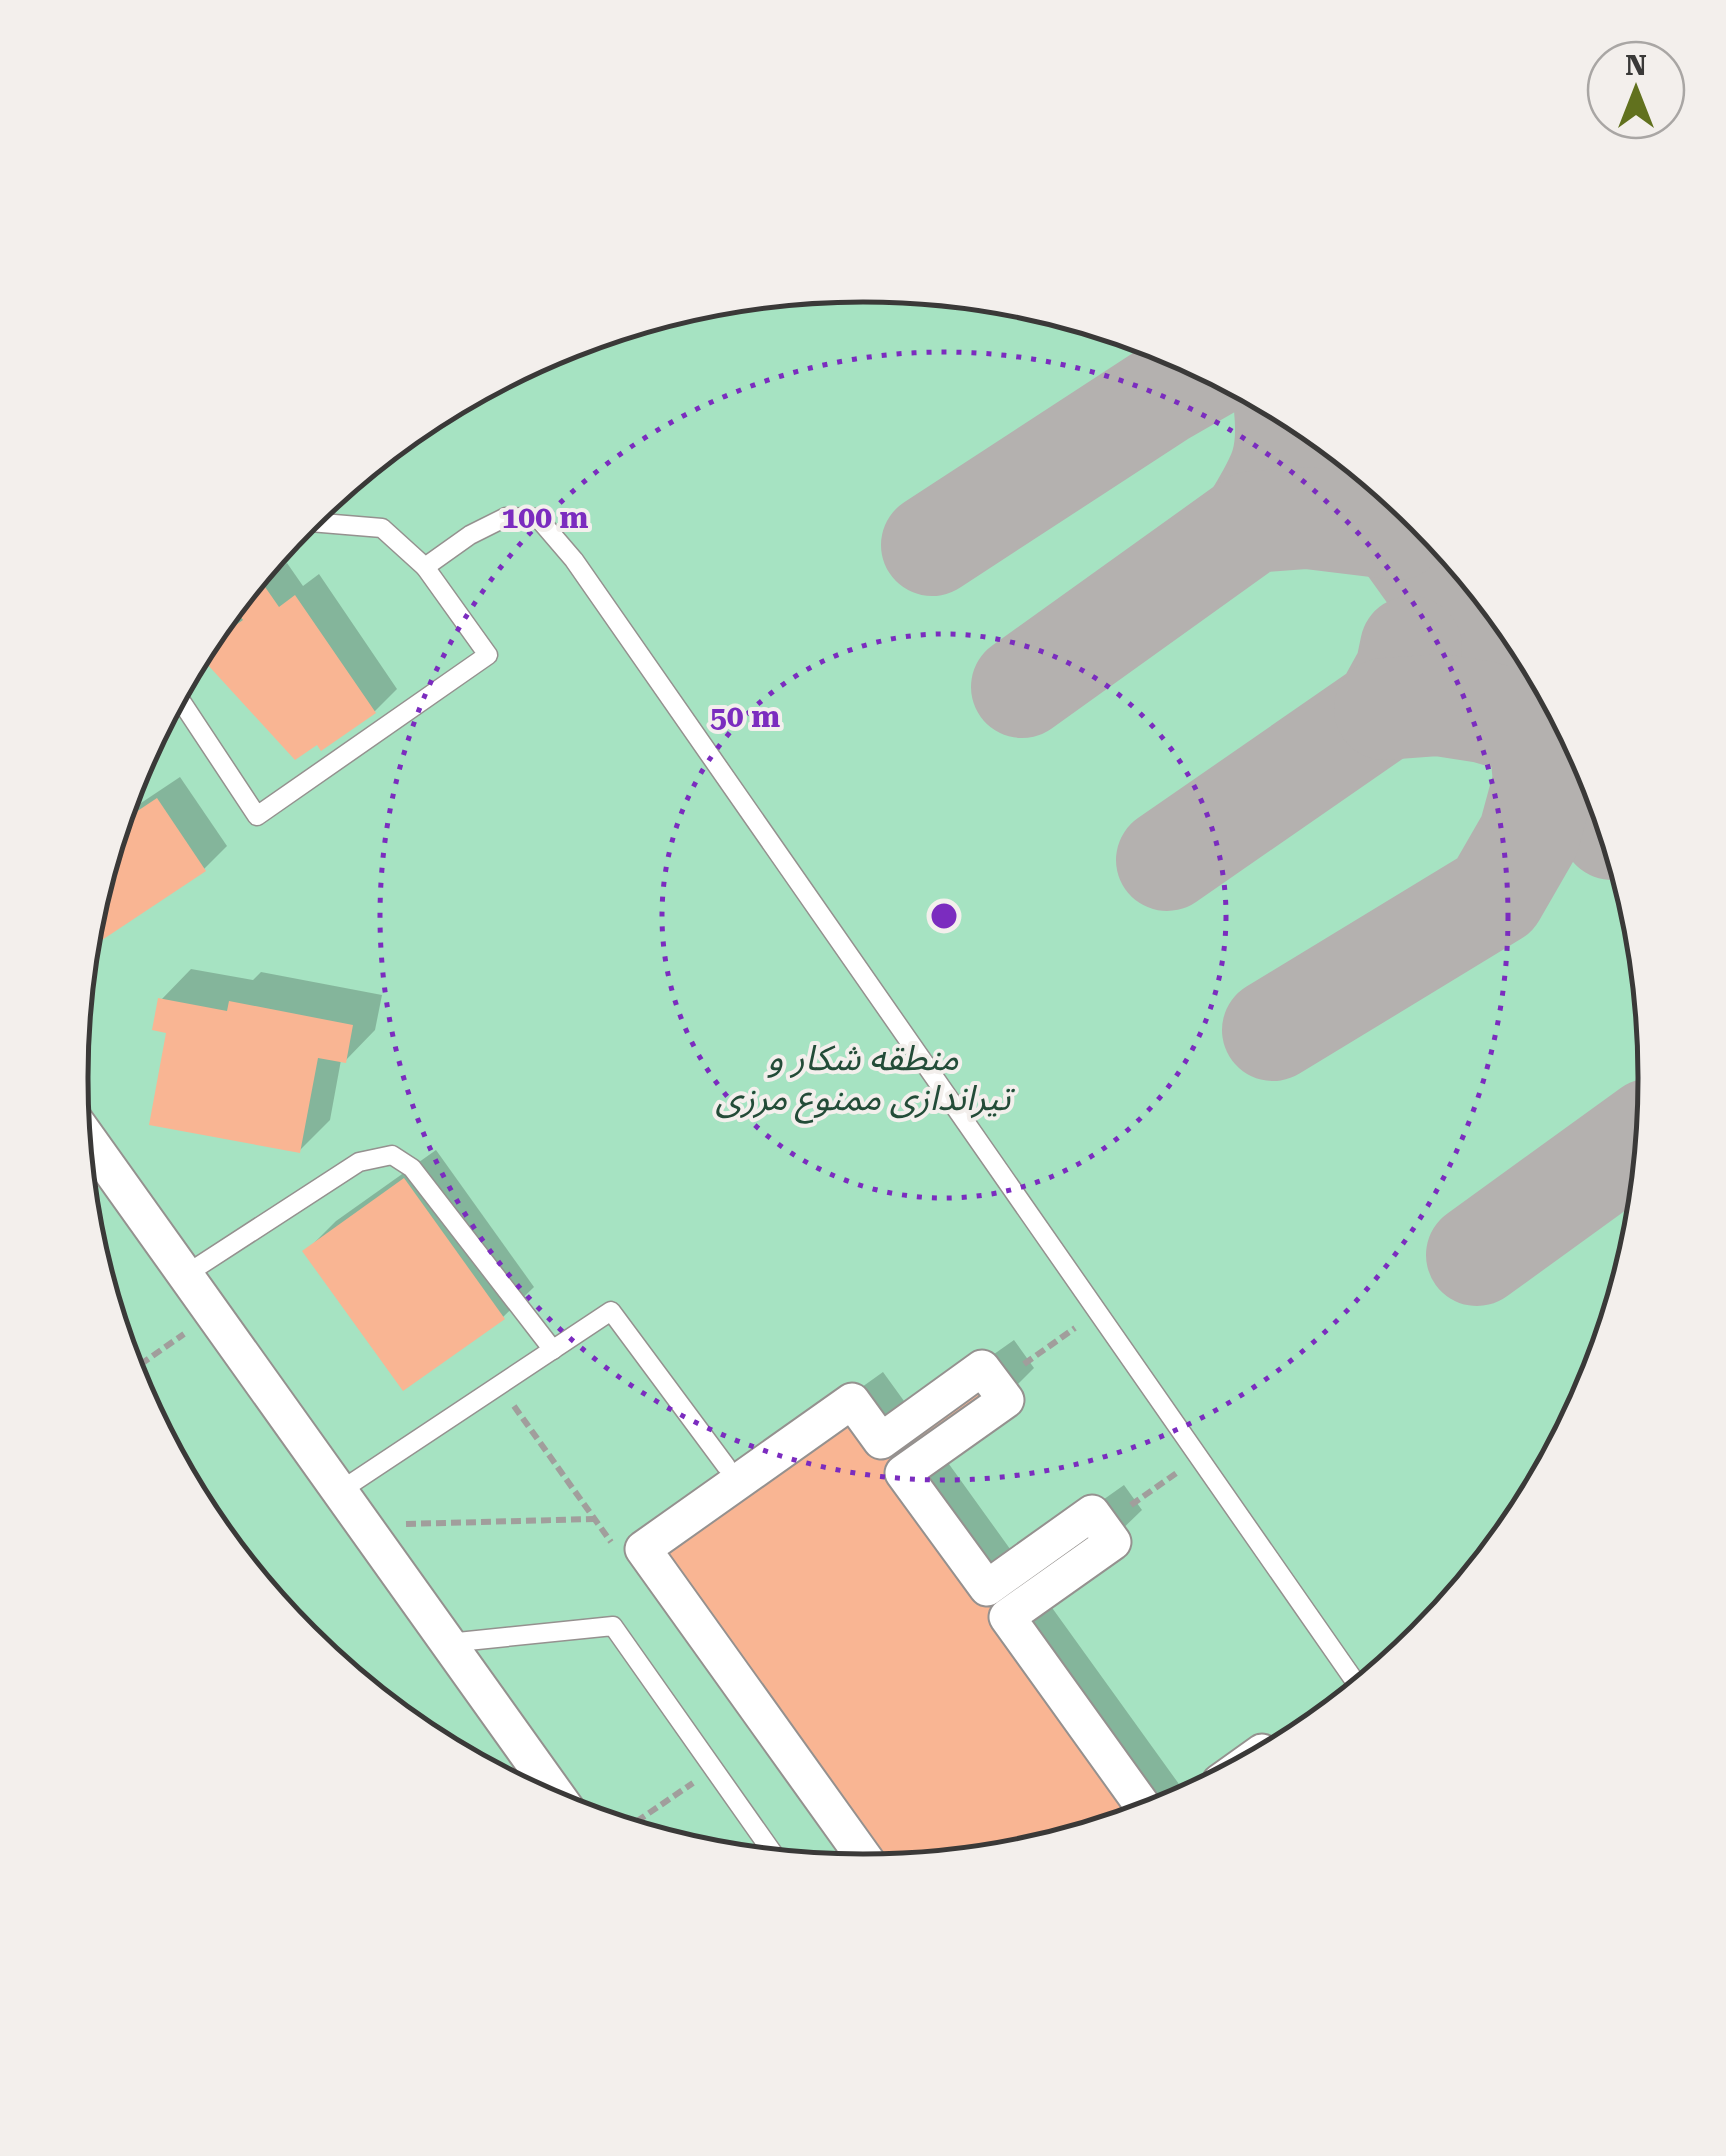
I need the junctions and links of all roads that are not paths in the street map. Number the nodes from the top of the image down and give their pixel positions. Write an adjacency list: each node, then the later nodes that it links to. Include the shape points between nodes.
1 (322, 523): 2 (lane, via 382,528)
2 (426, 566): 3 (lane, via 488,655 258,816); 10 (lane, via 506,516 538,518 574,560 1206,1452)
3 (183, 705)
4 (90, 1142): 5 (street)
5 (185, 1275): 6 (lane, via 359,1162 392,1155 412,1168); 8 (street)
6 (553, 1350): 7 (lane, via 611,1311); 8 (lane)
7 (726, 1466)
8 (340, 1491): 9 (street)
9 (448, 1642): 11 (street); 13 (lane, via 614,1626)
10 (1353, 1678)
11 (551, 1788)
12 (1140, 1802): 14 (street, via 1007,1617 1113,1542 1092,1513 987,1588 903,1472 1006,1400 982,1368 880,1441 852,1401 643,1550)
13 (769, 1848)
14 (861, 1854)

